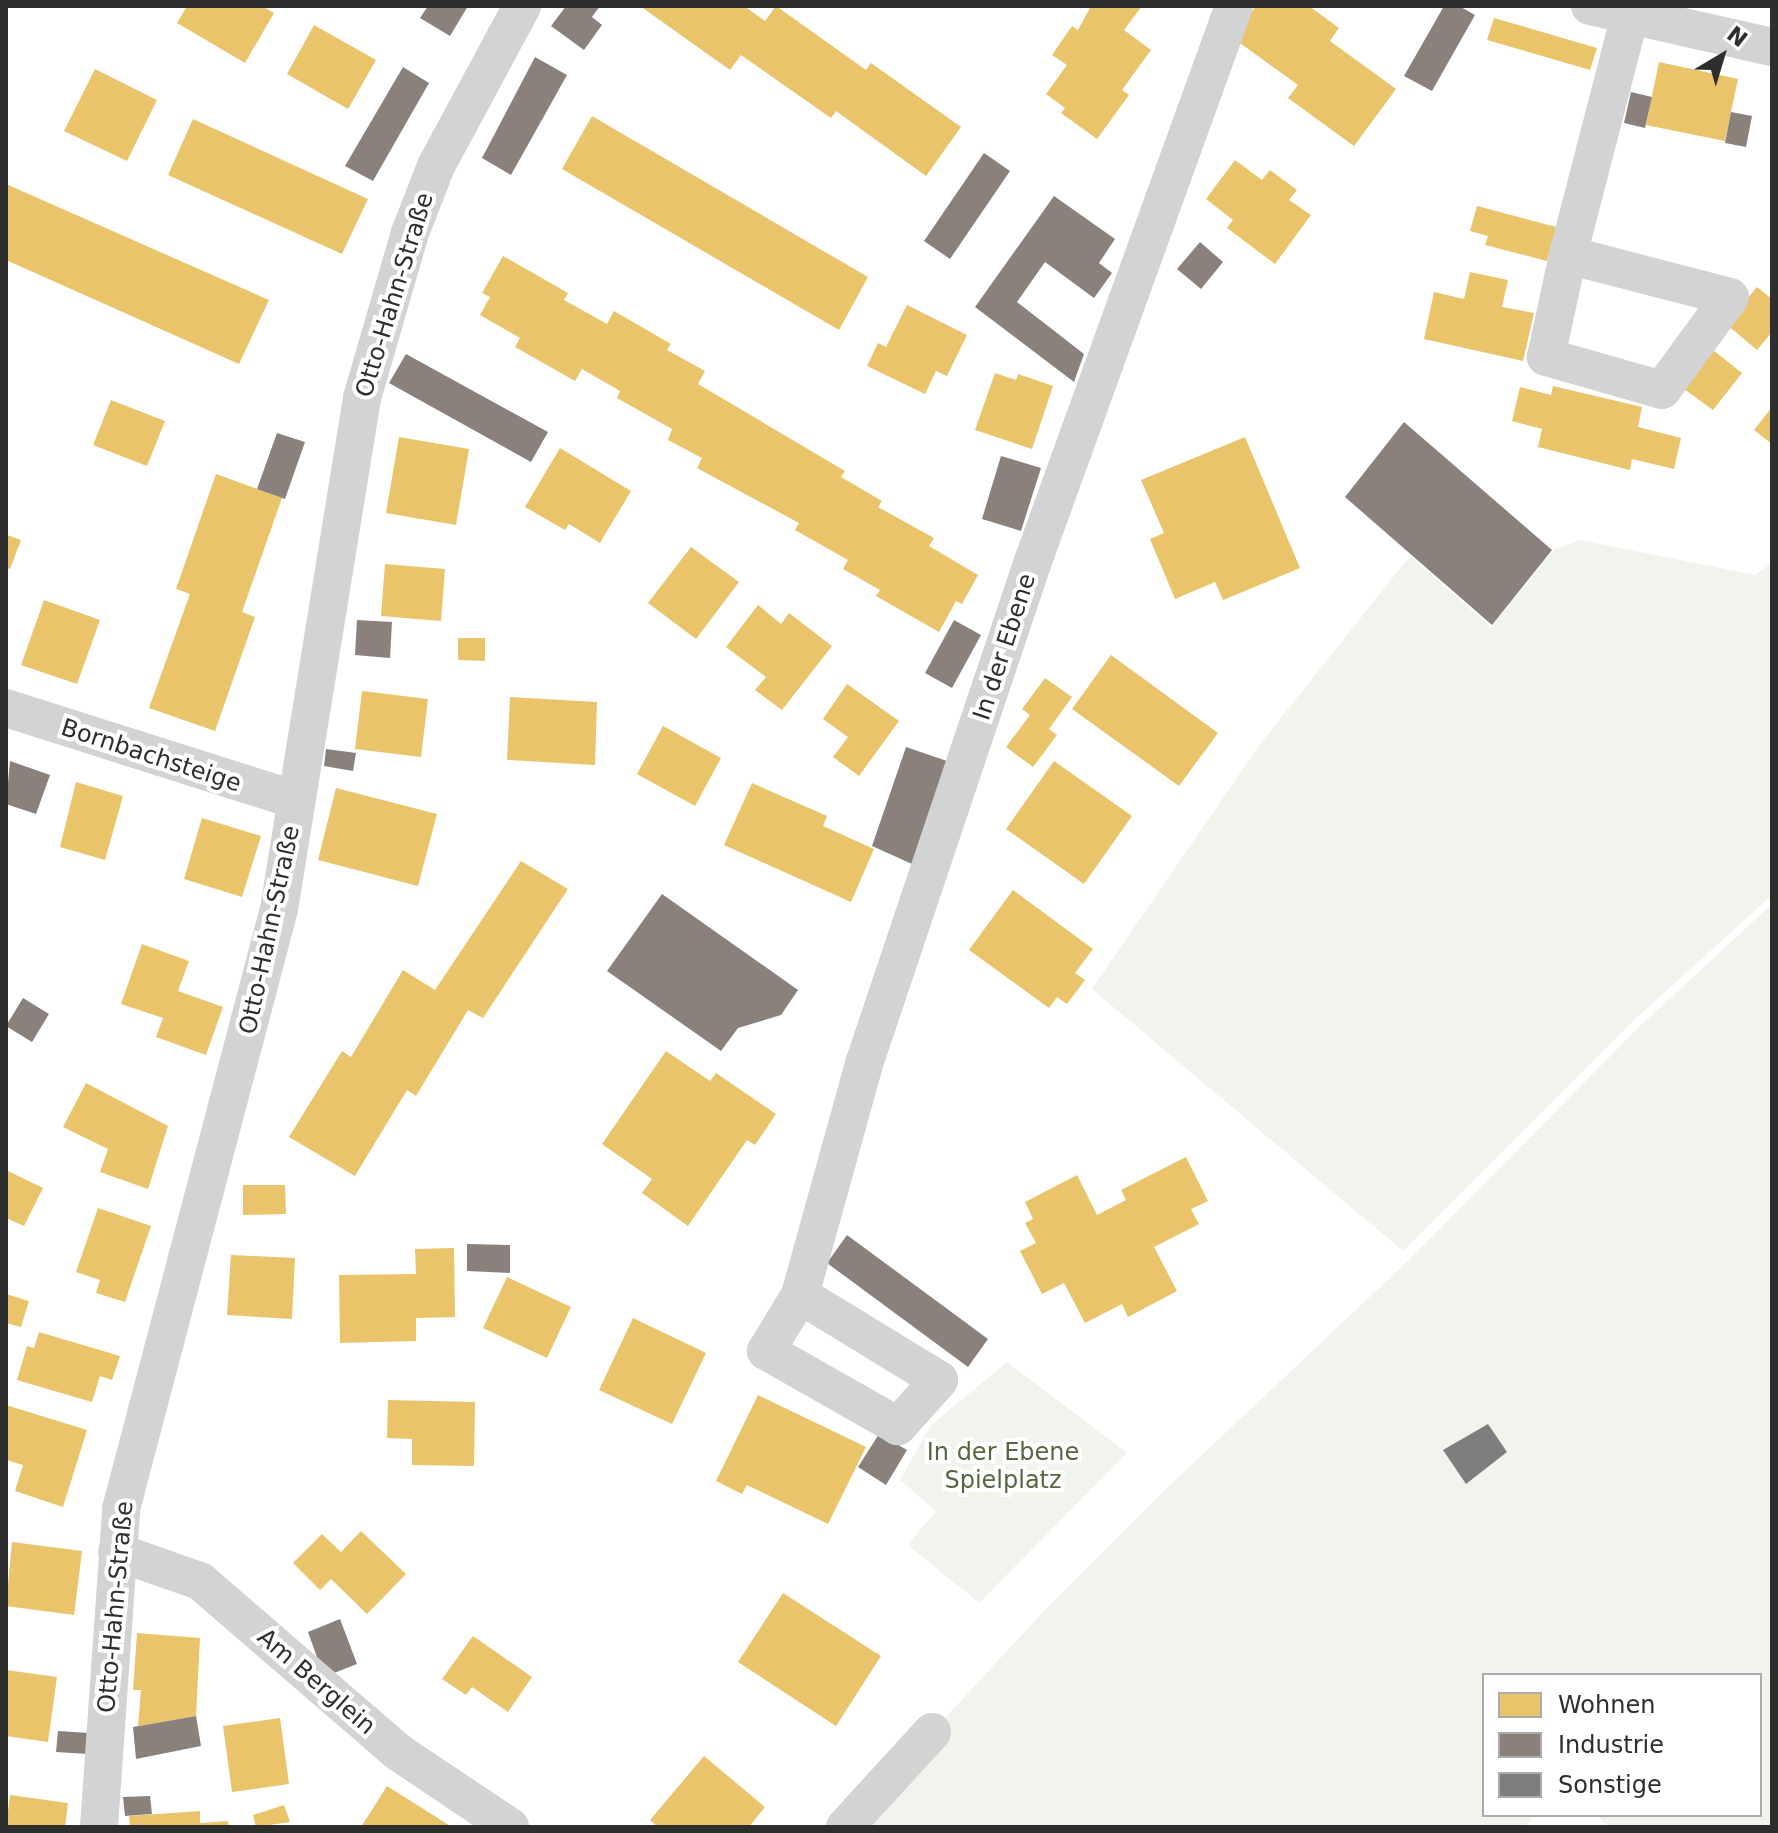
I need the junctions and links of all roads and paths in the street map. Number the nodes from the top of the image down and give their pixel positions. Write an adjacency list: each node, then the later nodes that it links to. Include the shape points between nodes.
1 (522, 6): 8 (street, Otto-Hahn-Straße, via 436,166 384,315 362,398)
2 (1234, 6): 9 (street, In der Ebene, via 1033,561 865,1061)
3 (1590, 6): 4 (street)
4 (1630, 15): 5 (street); 6 (street)
5 (1772, 47)
6 (1568, 255): 6 (street, via 1546,357 1662,390 1730,297)
7 (6, 708): 8 (street, Bornbachsteige)
8 (296, 800): 10 (street, Otto-Hahn-Straße, via 279,909 121,1509)
9 (800, 1295)
10 (117, 1552): 12 (street, Otto-Hahn-Straße); 13 (street, Am Berglein, via 200,1581 398,1752)
11 (932, 1732): 14 (street)
12 (99, 1827)
13 (510, 1827)
14 (845, 1827)

